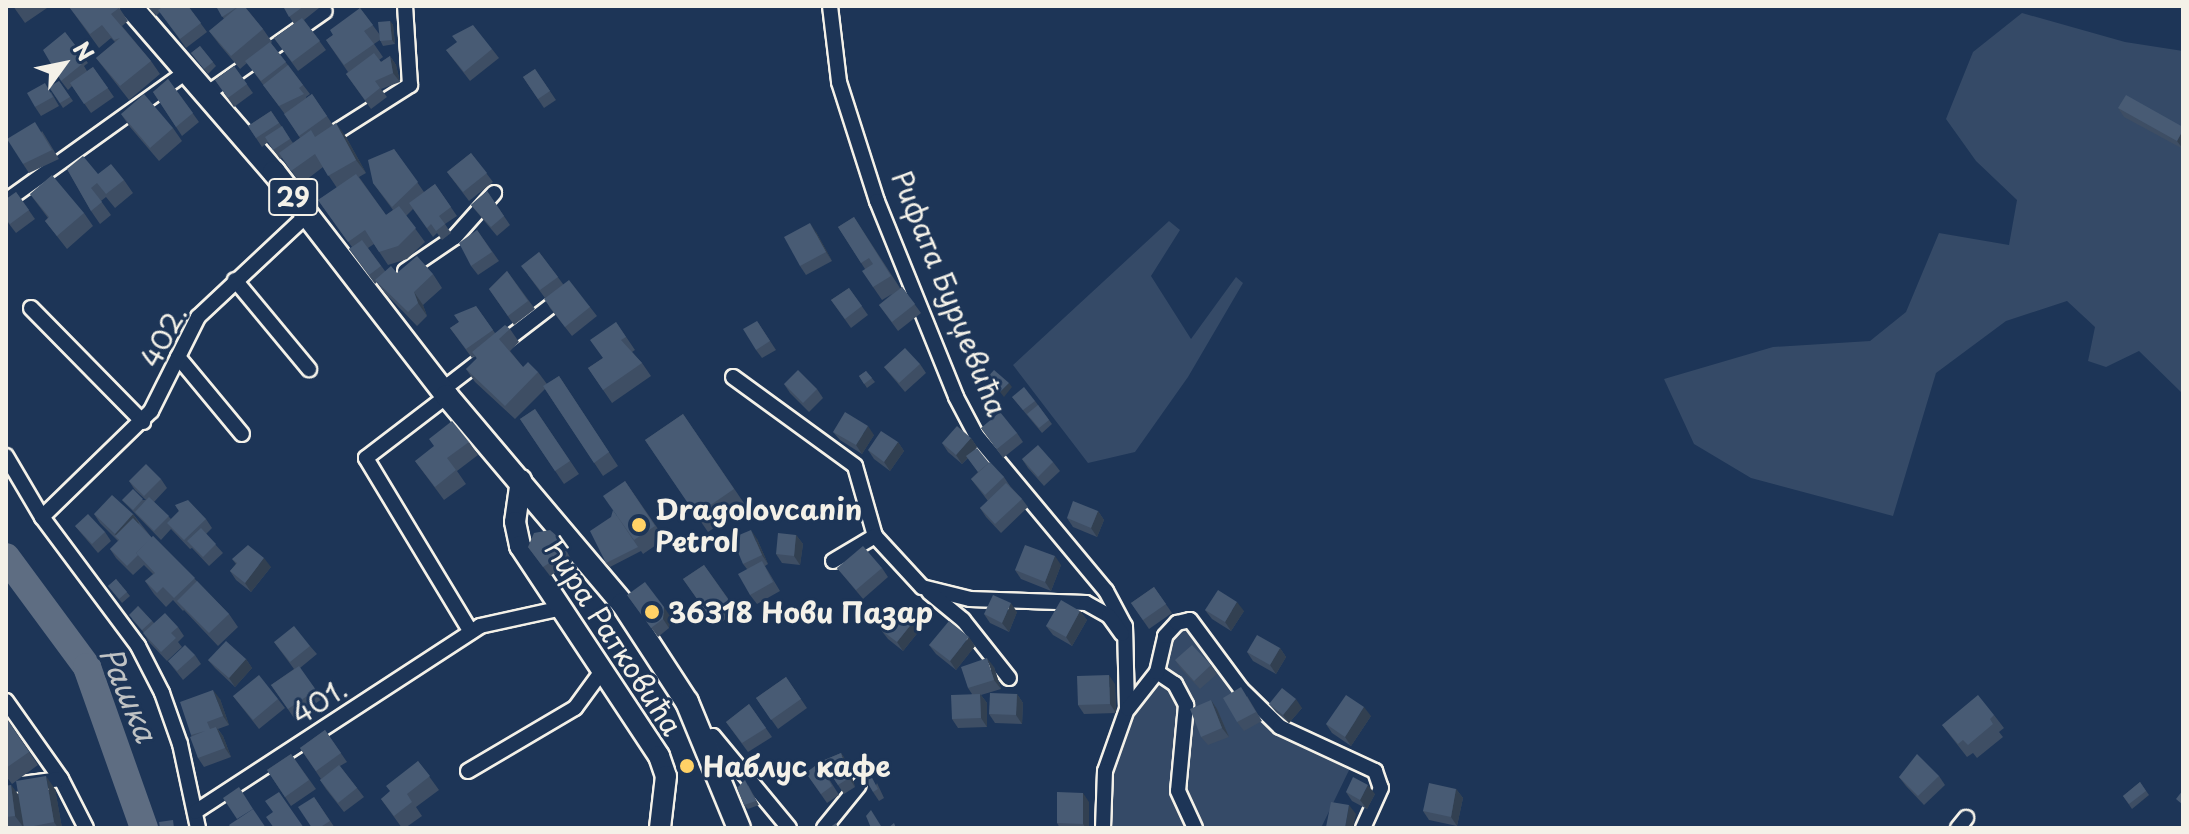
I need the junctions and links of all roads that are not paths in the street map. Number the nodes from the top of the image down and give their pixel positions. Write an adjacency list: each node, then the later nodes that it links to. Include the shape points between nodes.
1 (130, 6): 6 (main road, 29)
2 (405, 6): 9 (street, via 410,85)
3 (830, 6): 31 (street, Рифата Бурџевића, via 839,82 872,186 956,397 976,435 1111,598 1125,626)
4 (325, 11): 8 (street)
5 (165, 13): 6 (street)
6 (144, 26): 7 (main road, 29)
7 (185, 73): 8 (main road, 29); 11 (street)
8 (205, 95): 12 (main road, 29, via 280,168)
9 (311, 148)
10 (494, 193): 14 (street, via 455,237)
11 (6, 201)
12 (307, 215): 13 (street, 402.); 14 (main road, 29)
13 (235, 280): 17 (street, 402., via 198,317); 18 (street)
14 (382, 287): 20 (main road, 29)
15 (560, 299): 20 (street)
16 (31, 308): 21 (street, 402.)
17 (178, 357): 21 (street, 402.); 22 (street)
18 (309, 369)
19 (733, 377): 26 (street, via 855,466)
20 (445, 393): 24 (main road, 29); 30 (street, via 366,458)
21 (143, 422): 25 (street, 402.)
22 (242, 434)
23 (6, 456): 25 (street)
24 (521, 480): 29 (street, Ћира Ратковића, via 515,522 520,546); 37 (main road, 29, via 664,661)
25 (42, 517): 42 (street, via 100,594 162,693)
26 (875, 536): 27 (street); 28 (street)
27 (833, 561)
28 (922, 587): 31 (street, Рифата Бурџевића, via 970,599 1086,603 1109,616); 34 (street, via 963,620)
29 (558, 609): 30 (street, 401.); 32 (street, Ћира Ратковића)
30 (471, 632): 42 (street, 401.)
31 (1128, 651): 36 (street, Рифата Бурџевића)
32 (602, 671): 38 (street, via 575,708); 43 (street, Ћира Ратковића, via 659,756 666,776)
33 (1157, 672): 36 (street, Рифата Бурџевића); 50 (street, via 1175,684 1186,705 1178,791); 51 (street, Рифата Бурџевића, via 1165,636 1177,623 1190,620 1241,689 1280,727 1375,771 1381,788)
34 (1009, 678)
35 (6, 701): 39 (street)
36 (1127, 709): 49 (street, Рифата Бурџевића, via 1105,771)
37 (703, 739): 46 (main road, 29); 47 (street, via 713,736)
38 (468, 771)
39 (61, 779): 41 (street); 44 (street)
40 (859, 785): 48 (street)
41 (6, 786)
42 (195, 812): 45 (street)
43 (663, 826)
44 (86, 828)
45 (198, 828)
46 (739, 828)
47 (789, 828)
48 (824, 828)
49 (1103, 828)
50 (1195, 828)
51 (1363, 828)

